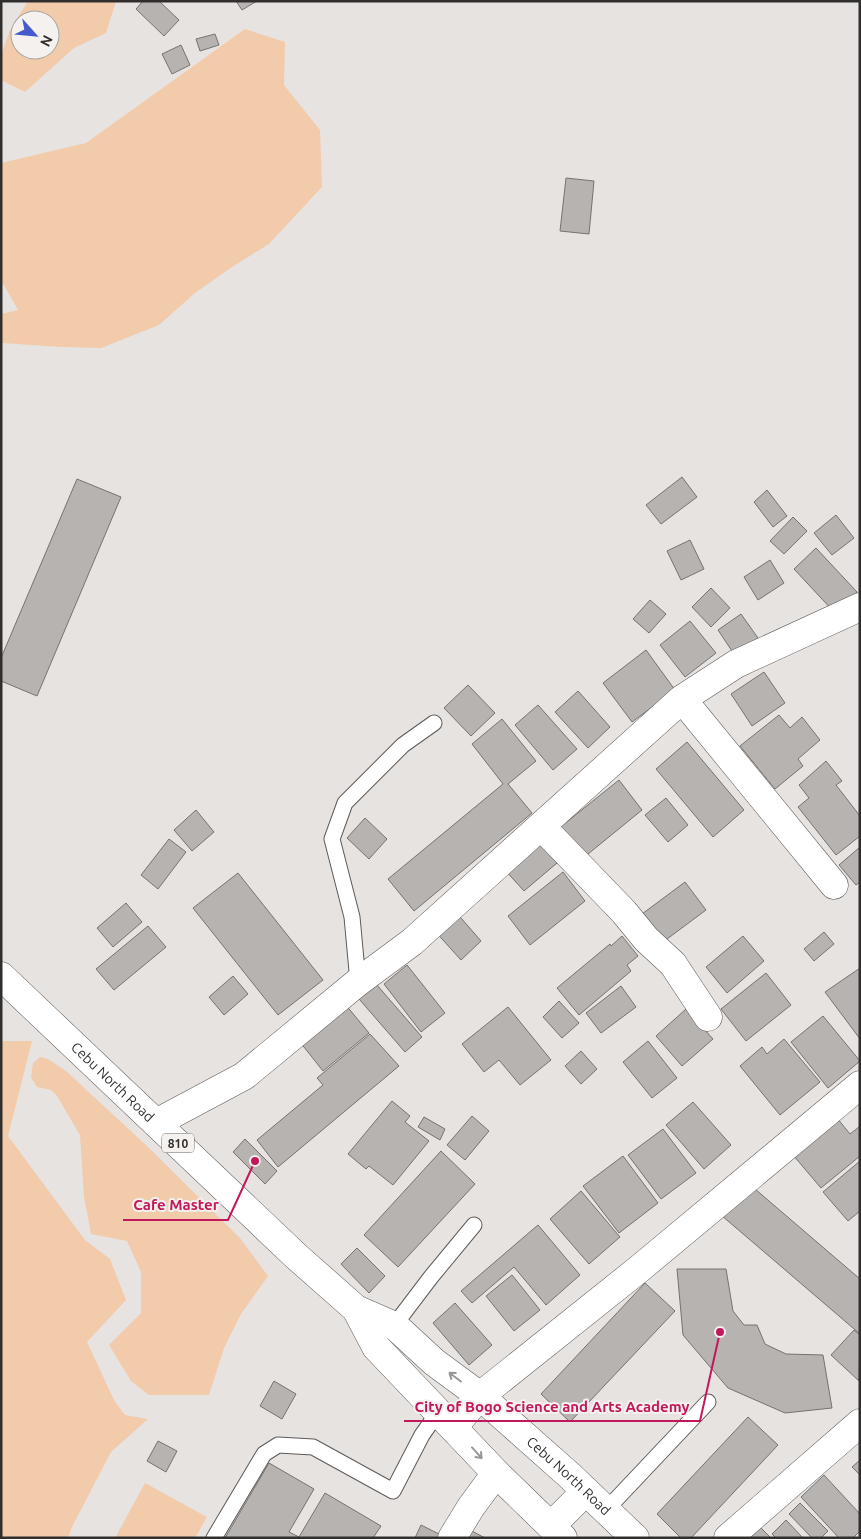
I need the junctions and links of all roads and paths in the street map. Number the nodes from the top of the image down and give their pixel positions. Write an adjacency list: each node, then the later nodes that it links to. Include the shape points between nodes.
1 (860, 607): 2 (main road, via 736,664)
2 (682, 699): 4 (main road); 5 (main road)
3 (434, 723): 7 (lane, via 403,746 345,803 332,839 352,917)
4 (541, 826): 7 (main road, via 412,942); 8 (main road, via 673,964)
5 (834, 885)
6 (1, 976): 10 (main road, Cebu North Road / 810)
7 (358, 982): 10 (main road, via 244,1076)
8 (708, 1017)
9 (855, 1098): 15 (main road)
10 (156, 1123): 12 (main road, Cebu North Road / 810)
11 (474, 1224): 13 (lane)
12 (356, 1309): 13 (main road, Cebu North Road / 810); 14 (main road, Cebu North Road / 810)
13 (394, 1326): 14 (lane); 15 (main road, Cebu North Road / 810, one-way to 13, via 434,1362)
14 (376, 1347): 17 (main road, Cebu North Road / 810)
15 (480, 1396): 17 (main road); 20 (main road, Cebu North Road / 810)
16 (708, 1402): 21 (lane)
17 (446, 1419): 19 (main road, Cebu North Road / 810, one-way to 19); 23 (lane, via 422,1435 393,1491 313,1447 278,1446 264,1454)
18 (860, 1423): 26 (main road)
19 (496, 1473): 22 (main road, Cebu North Road / 810); 24 (main road)
20 (586, 1491): 21 (main road, Cebu North Road / 810); 22 (main road)
21 (606, 1510): 25 (main road, Cebu North Road / 810)
22 (557, 1532)
23 (214, 1538)
24 (452, 1538)
25 (635, 1538)
26 (728, 1538)

